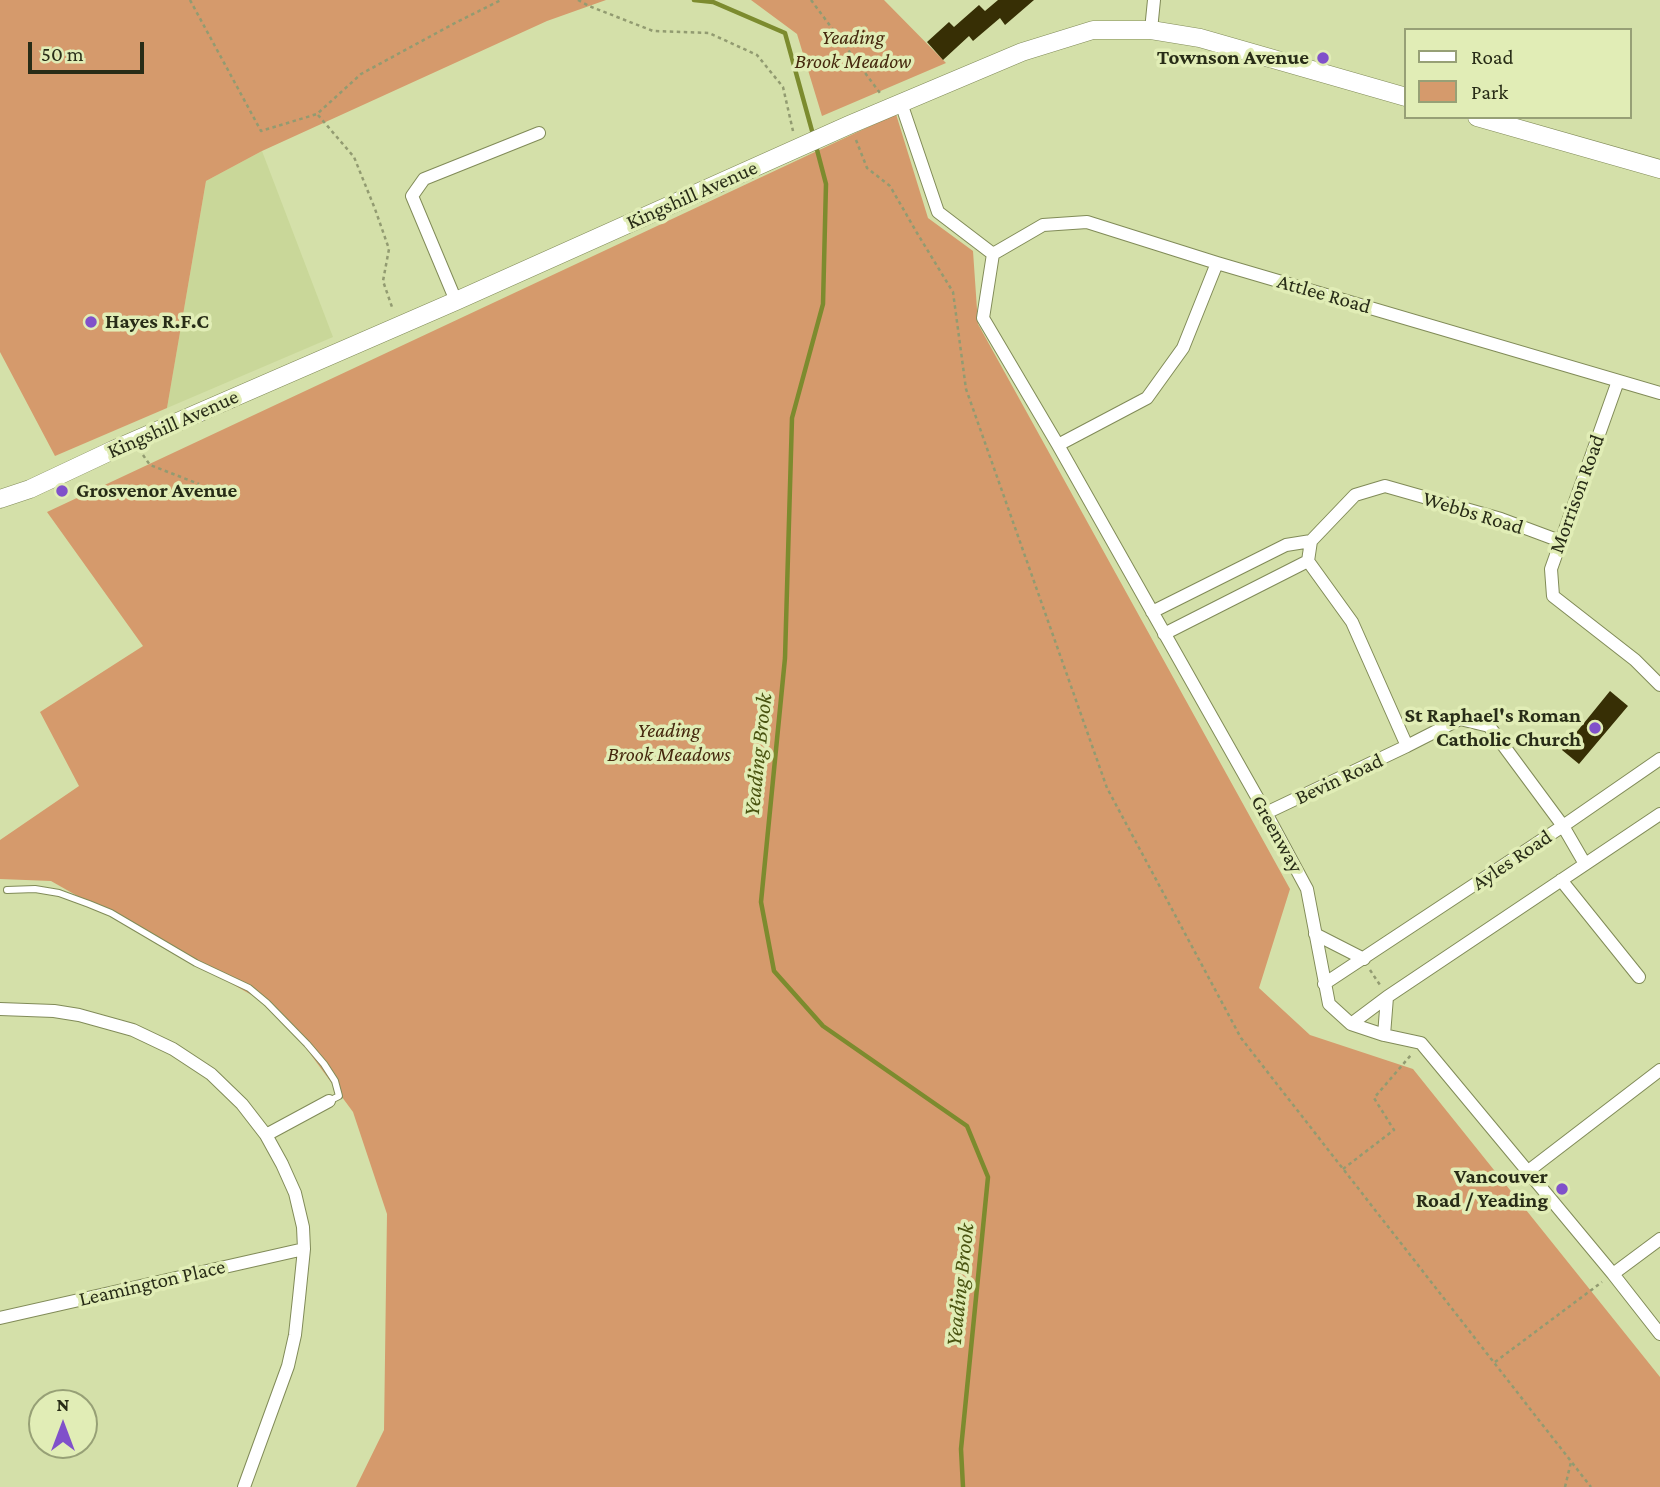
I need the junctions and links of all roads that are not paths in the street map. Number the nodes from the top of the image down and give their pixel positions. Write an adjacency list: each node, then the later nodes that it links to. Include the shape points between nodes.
1 (1154, 0): 2 (street)
2 (1151, 30): 3 (street, Kingshill Avenue, via 1200,38); 4 (street, Kingshill Avenue, via 1093,30 1022,52)
3 (1404, 96)
4 (894, 106): 8 (street, via 938,212); 10 (street, Kingshill Avenue)
5 (1485, 119): 7 (street)
6 (539, 133): 10 (street, via 424,179 412,196)
7 (1660, 169)
8 (993, 254): 9 (street, Attlee Road, via 1043,225 1087,222); 13 (street, Greenway, via 983,318)
9 (1217, 263): 11 (street, Attlee Road); 13 (street, via 1183,348 1147,398)
10 (456, 301): 14 (street, Kingshill Avenue)
11 (1618, 381): 12 (street, Attlee Road); 16 (street, Morrison Road)
12 (1660, 393)
13 (1058, 445): 18 (street, Greenway)
14 (0, 499)
15 (1311, 541): 16 (street, Webbs Road, via 1355,495 1385,486); 17 (street); 18 (street, via 1286,545)
16 (1560, 541): 20 (street, Morrison Road, via 1551,569 1553,596)
17 (1308, 561): 19 (street); 21 (street, via 1352,622)
18 (1152, 612): 19 (street, Greenway)
19 (1164, 634): 23 (street, Greenway)
20 (1660, 685)
21 (1407, 746): 23 (street, Bevin Road); 25 (street, Bevin Road, via 1460,719 1489,726)
22 (1660, 760): 25 (street, Ayles Road)
23 (1266, 813): 29 (street, Greenway, via 1307,889)
24 (1660, 814): 26 (street, Ayles Road)
25 (1563, 826): 26 (street, Bevin Road); 30 (street, Ayles Road)
26 (1585, 864): 27 (street, Ayles Road)
27 (1560, 880): 31 (street); 33 (street, Ayles Road)
28 (7, 890): 38 (lane, via 59,893 89,904 249,988 324,1064 339,1096)
29 (1315, 934): 30 (street); 32 (street, Greenway)
30 (1363, 959): 32 (street, Ayles Road)
31 (1639, 977)
32 (1324, 984): 35 (street, Greenway, via 1329,1004)
33 (1387, 997): 35 (street, Ayles Road); 36 (street)
34 (0, 1009): 39 (street, via 79,1015 155,1040 211,1074)
35 (1351, 1024): 36 (street, Greenway)
36 (1384, 1035): 40 (street, Greenway, via 1420,1043)
37 (1660, 1070): 40 (street)
38 (329, 1101): 39 (street)
39 (266, 1135): 42 (street, via 295,1193)
40 (1527, 1172): 43 (street)
41 (1660, 1239): 43 (street)
42 (304, 1249): 44 (street, Leamington Place); 46 (street, via 290,1359)
43 (1613, 1274): 45 (street)
44 (0, 1318)
45 (1660, 1334)
46 (244, 1487)

